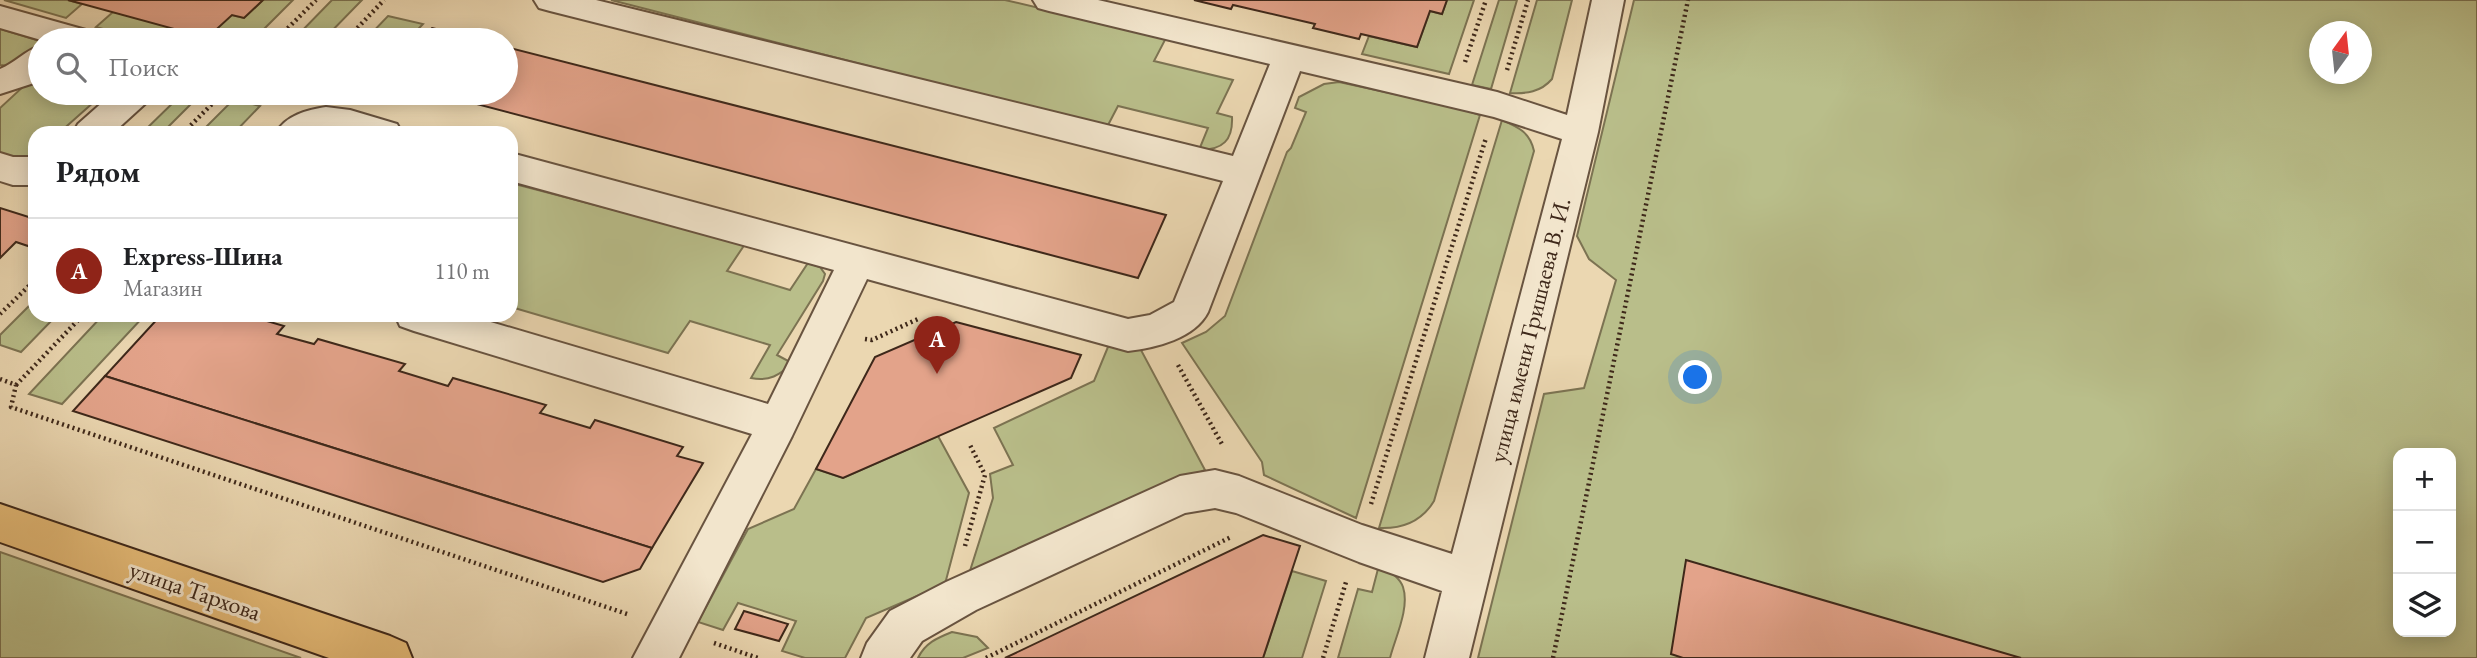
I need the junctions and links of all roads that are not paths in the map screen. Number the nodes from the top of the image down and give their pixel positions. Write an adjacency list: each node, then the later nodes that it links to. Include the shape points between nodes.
1 (550, 0): 17 (street)
2 (1049, 0): 6 (street)
3 (1608, 0): 13 (street, улица имени Гришаева В. И.)
4 (0, 17): 5 (street)
5 (34, 28)
6 (1289, 57): 13 (street, via 1497,105); 17 (street)
7 (28, 69): 8 (street)
8 (0, 82)
9 (122, 105): 10 (street)
10 (98, 126)
11 (303, 126): 12 (street, via 325,119)
12 (355, 126)
13 (1581, 132): 22 (street, улица имени Гришаева В. И.)
14 (0, 167): 16 (street)
15 (518, 169): 18 (street)
16 (28, 171)
17 (1242, 172): 18 (street, via 1189,312 1158,331 1128,335)
18 (857, 262): 20 (street)
19 (437, 322): 20 (street)
20 (778, 424): 23 (street)
21 (0, 523): 24 (main road, улица Тархова)
22 (1467, 579): 25 (street, via 1215,489 1181,495 961,596 906,626); 26 (street, улица имени Гришаева В. И.)
23 (664, 644)
24 (390, 658)
25 (883, 658)
26 (1447, 658)

